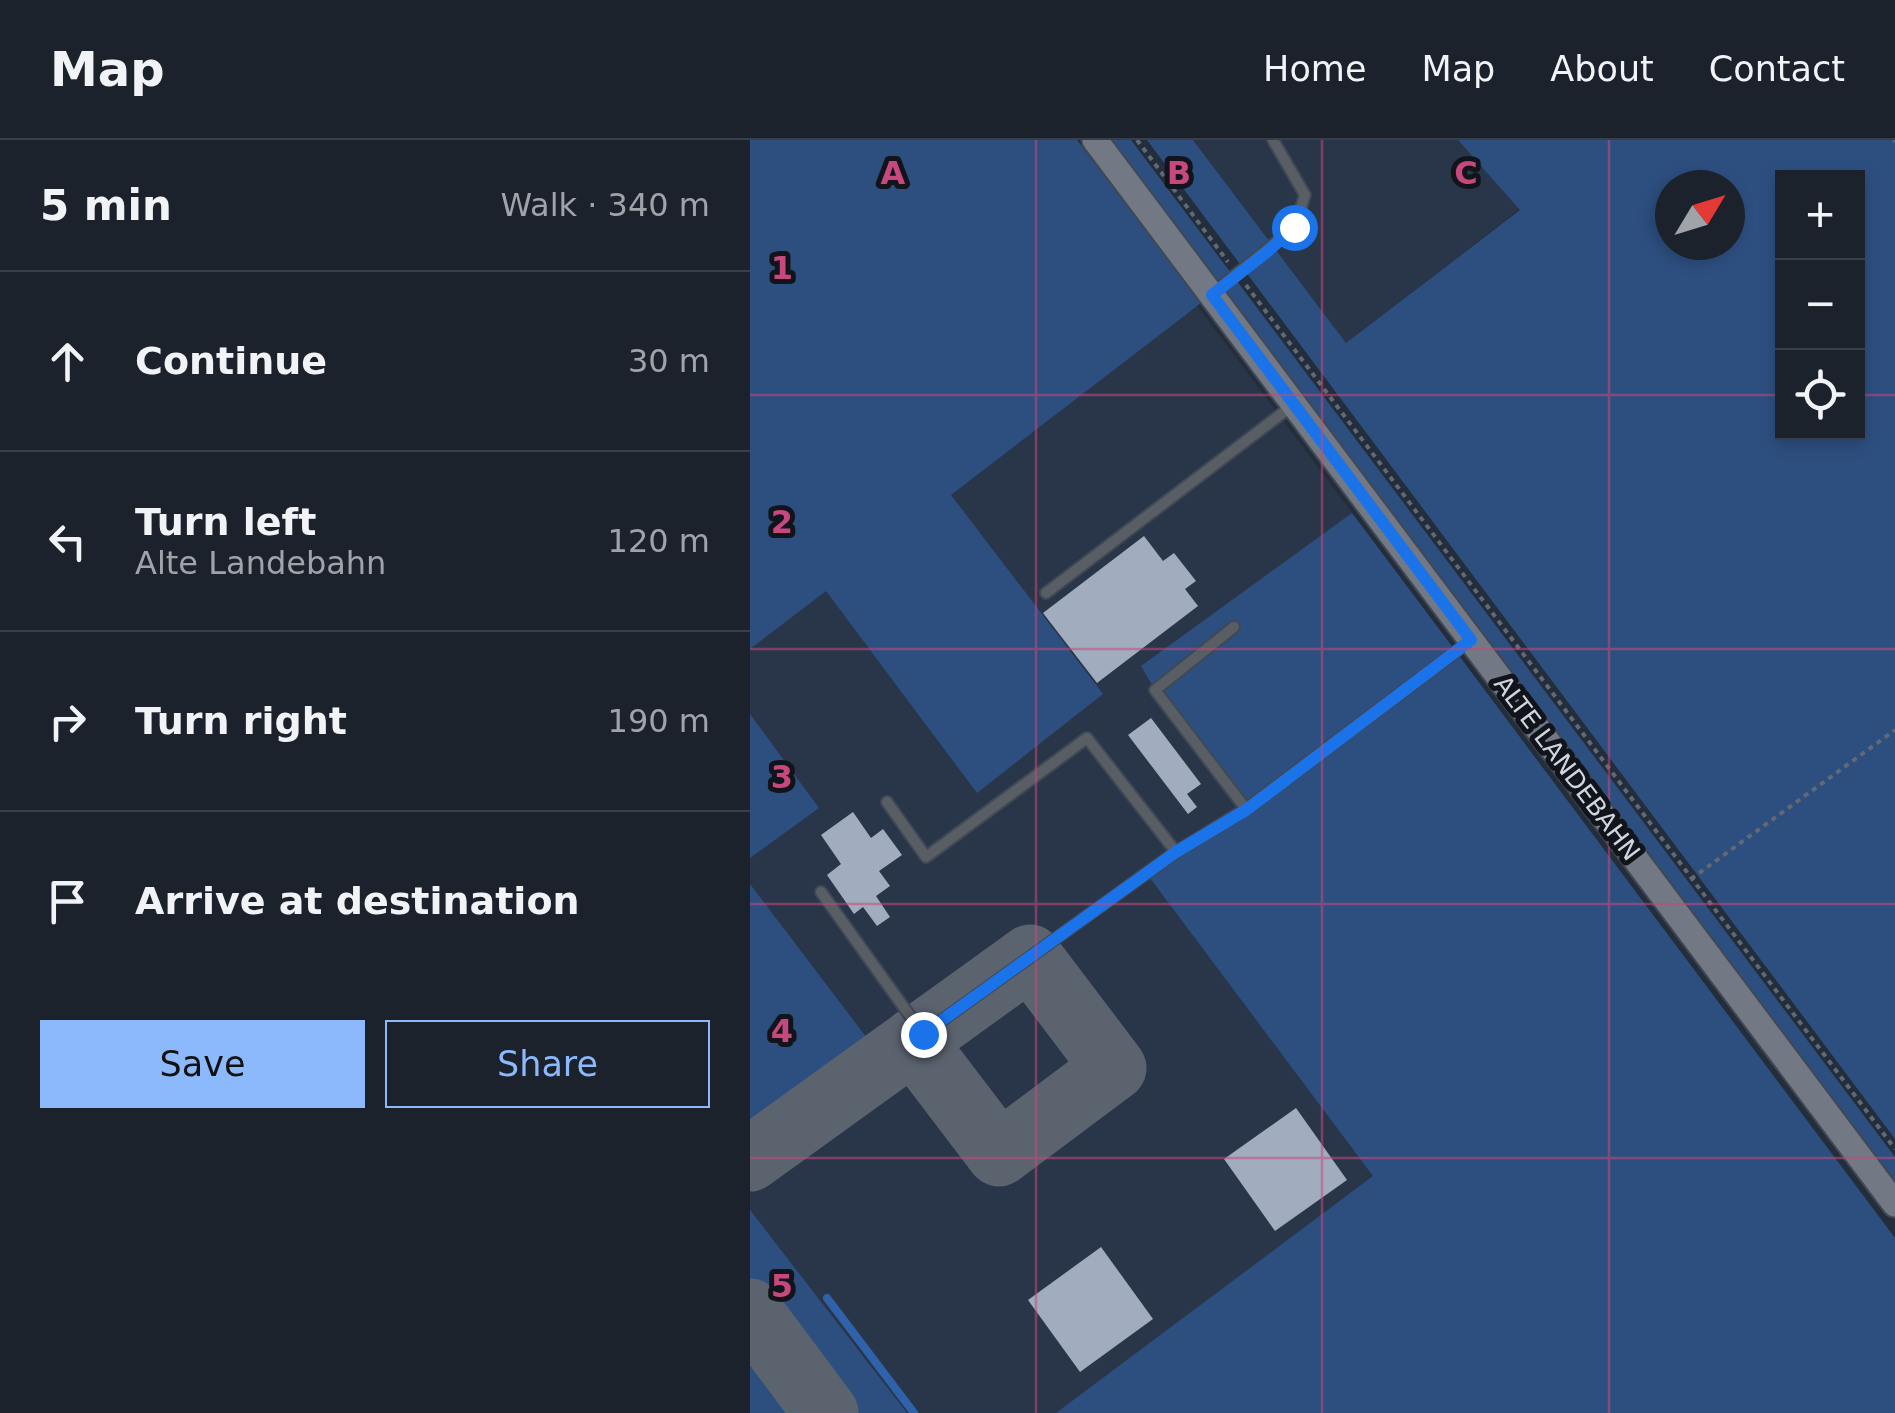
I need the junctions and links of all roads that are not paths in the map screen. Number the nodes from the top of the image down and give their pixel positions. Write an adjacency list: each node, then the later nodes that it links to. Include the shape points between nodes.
1 (1095, 140): 3 (main road, ALTE LANDEBAHN)
2 (1273, 140): 3 (lane, via 1305,195 1294,227)
3 (1212, 295): 4 (main road, ALTE LANDEBAHN)
4 (1294, 404): 5 (lane); 7 (main road, ALTE LANDEBAHN)
5 (1046, 593)
6 (1234, 627): 9 (lane, via 1154,690)
7 (1471, 640): 9 (lane); 12 (main road, ALTE LANDEBAHN)
8 (887, 802): 10 (lane, via 926,857 1087,738)
9 (1246, 810): 10 (lane)
10 (1176, 852): 11 (lane, via 923,1034)
11 (821, 892)
12 (1895, 1204)

